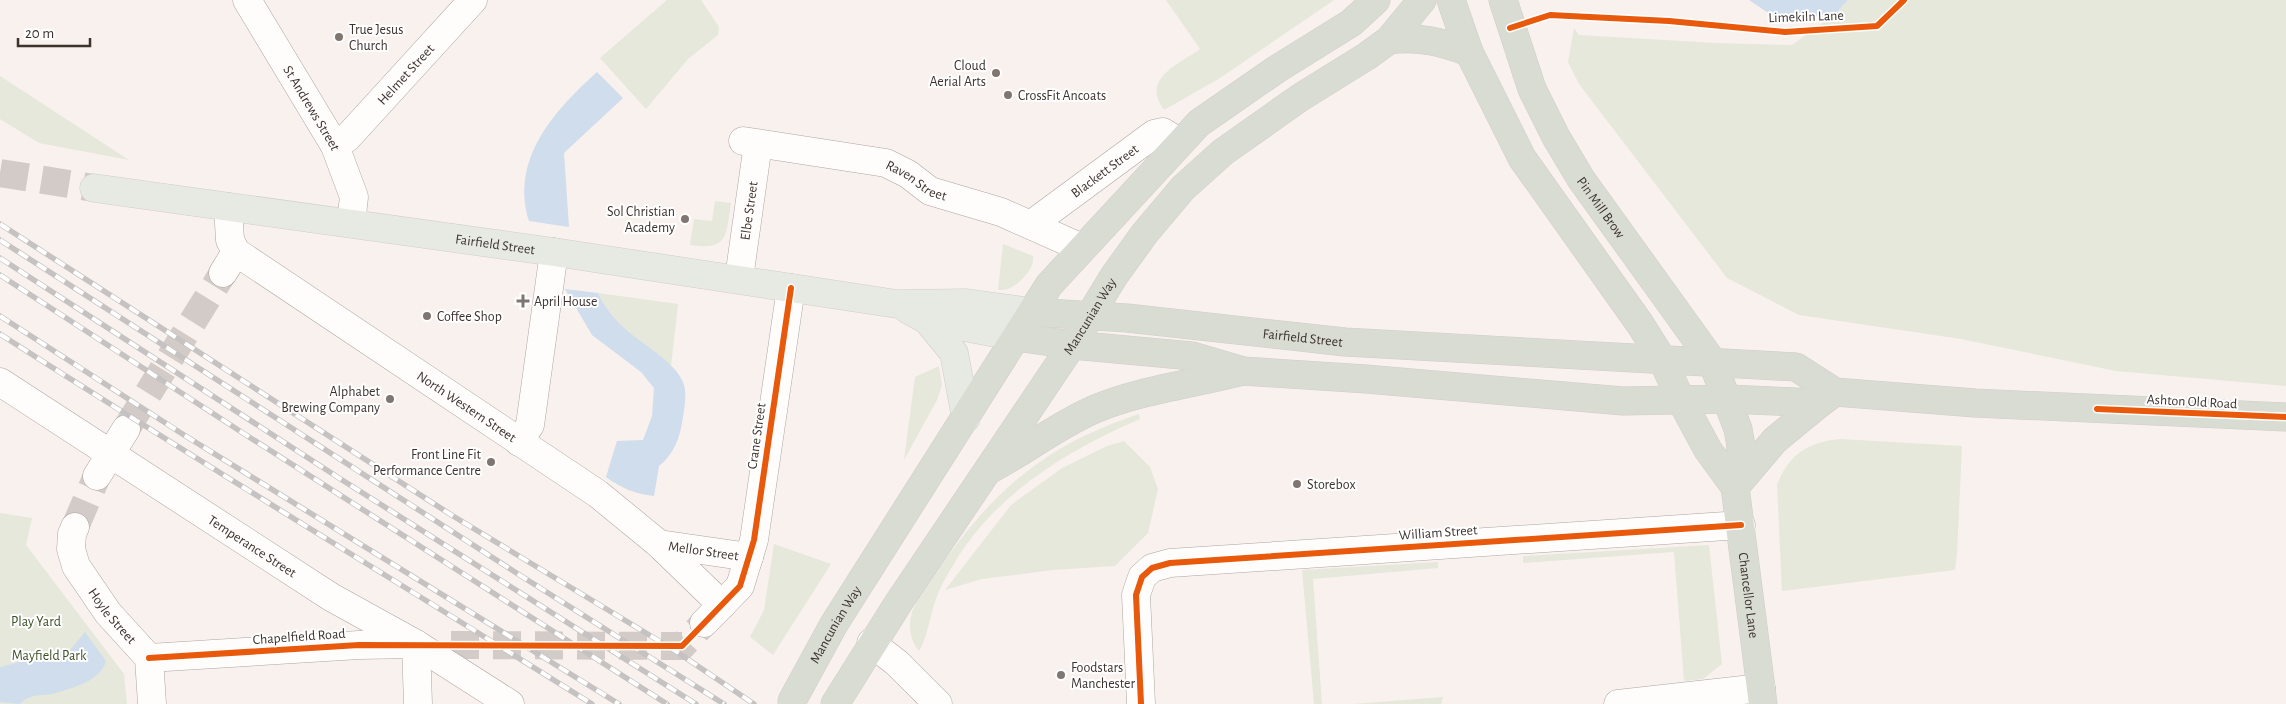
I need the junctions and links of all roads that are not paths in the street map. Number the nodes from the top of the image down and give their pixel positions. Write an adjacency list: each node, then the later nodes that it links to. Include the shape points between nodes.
1 (247, 0): 11 (street, St Andrews Street)
2 (473, 0): 11 (street, Helmet Street, via 347,138)
3 (1376, 0): 10 (highway, Mancunian Way, via 1351,23 1198,123)
4 (1422, 0): 7 (highway, Mancunian Way)
5 (1451, 0): 8 (highway)
6 (1503, 0): 27 (highway, Pin Mill Brow, via 1532,89 1556,137 1581,179)
7 (1389, 40): 8 (highway, via 1425,38); 22 (highway, Mancunian Way, via 1222,152 1184,188 1119,269)
8 (1469, 52): 26 (highway, via 1522,158)
9 (750, 142): 15 (street, Raven Street, via 886,163 908,174 930,191); 18 (street, Elbe Street)
10 (1179, 142): 15 (street, Blackett Street, via 1163,132 1154,134); 16 (highway, Mancunian Way)
11 (335, 146): 14 (street, St Andrews Street, via 354,197)
12 (94, 188): 13 (main road, Fairfield Street)
13 (228, 207): 14 (main road, Fairfield Street); 36 (street, North Western Street, via 230,263)
14 (351, 223): 17 (main road, Fairfield Street)
15 (1032, 224): 16 (street, Raven Street)
16 (1082, 248): 21 (highway, Mancunian Way, via 1049,285)
17 (554, 252): 18 (main road, Fairfield Street); 36 (street, via 530,425)
18 (739, 278): 19 (main road, Fairfield Street)
19 (791, 288): 20 (main road, Fairfield Street); 43 (street, Crane Street)
20 (897, 304): 21 (main road, Fairfield Street, via 966,303); 23 (main road, Fairfield Street)
21 (1032, 312): 22 (highway, Fairfield Street); 24 (highway, Mancunian Way)
22 (1089, 316): 25 (highway, Mancunian Way); 26 (highway, Fairfield Street, via 1345,342)
23 (927, 320): 24 (main road, Fairfield Street); 34 (main road, via 954,353)
24 (1017, 337): 25 (highway, Fairfield Street); 34 (highway, Mancunian Way)
25 (1072, 345): 28 (highway, Fairfield Street, via 1192,356); 38 (highway, Mancunian Way)
26 (1662, 359): 27 (highway, Fairfield Street); 32 (highway, Chancellor Lane)
27 (1712, 362): 30 (highway, Ashton Old Road, via 1796,367); 31 (highway, Pin Mill Brow)
28 (1243, 371): 32 (highway, Fairfield Street, via 1623,401); 38 (highway, Fairfield Street, via 1166,386 1094,410)
29 (0, 382): 37 (street, Temperance Street)
30 (1828, 397): 31 (highway, Ashton Old Road); 33 (highway, Ashton Old Road); 39 (highway, via 1775,440)
31 (1727, 399): 32 (highway, Fairfield Street); 39 (highway, Chancellor Lane, via 1741,446)
32 (1681, 400): 39 (highway, Chancellor Lane, via 1708,450)
33 (2286, 417)
34 (966, 418): 50 (highway, Mancunian Way, via 834,624)
35 (126, 429): 37 (street)
36 (519, 442): 42 (street, North Western Street, via 598,494)
37 (103, 465): 46 (street, Temperance Street)
38 (985, 472): 45 (highway, Mancunian Way)
39 (1735, 487): 40 (highway, Chancellor Lane)
40 (1741, 525): 49 (highway, Chancellor Lane); 56 (street, William Street, via 1170,563 1152,568 1142,577 1136,595)
41 (75, 526): 48 (street, Hoyle Street, via 71,549 76,566 108,613)
42 (659, 544): 43 (street, Mellor Street); 44 (street, North Western Street, via 713,614)
43 (749, 558): 44 (street, Crane Street)
44 (740, 586)
45 (872, 643): 54 (highway, Mancunian Way); 55 (street, via 898,663)
46 (416, 644): 47 (street, Chapelfield Road); 48 (street, Chapelfield Road); 52 (street); 53 (street, Temperance Street)
47 (451, 645)
48 (149, 658): 51 (street)
49 (1762, 696): 57 (street)
50 (792, 701)
51 (152, 704)
52 (418, 704)
53 (510, 704)
54 (835, 704)
55 (938, 704)
56 (1141, 704)
57 (1618, 704)

